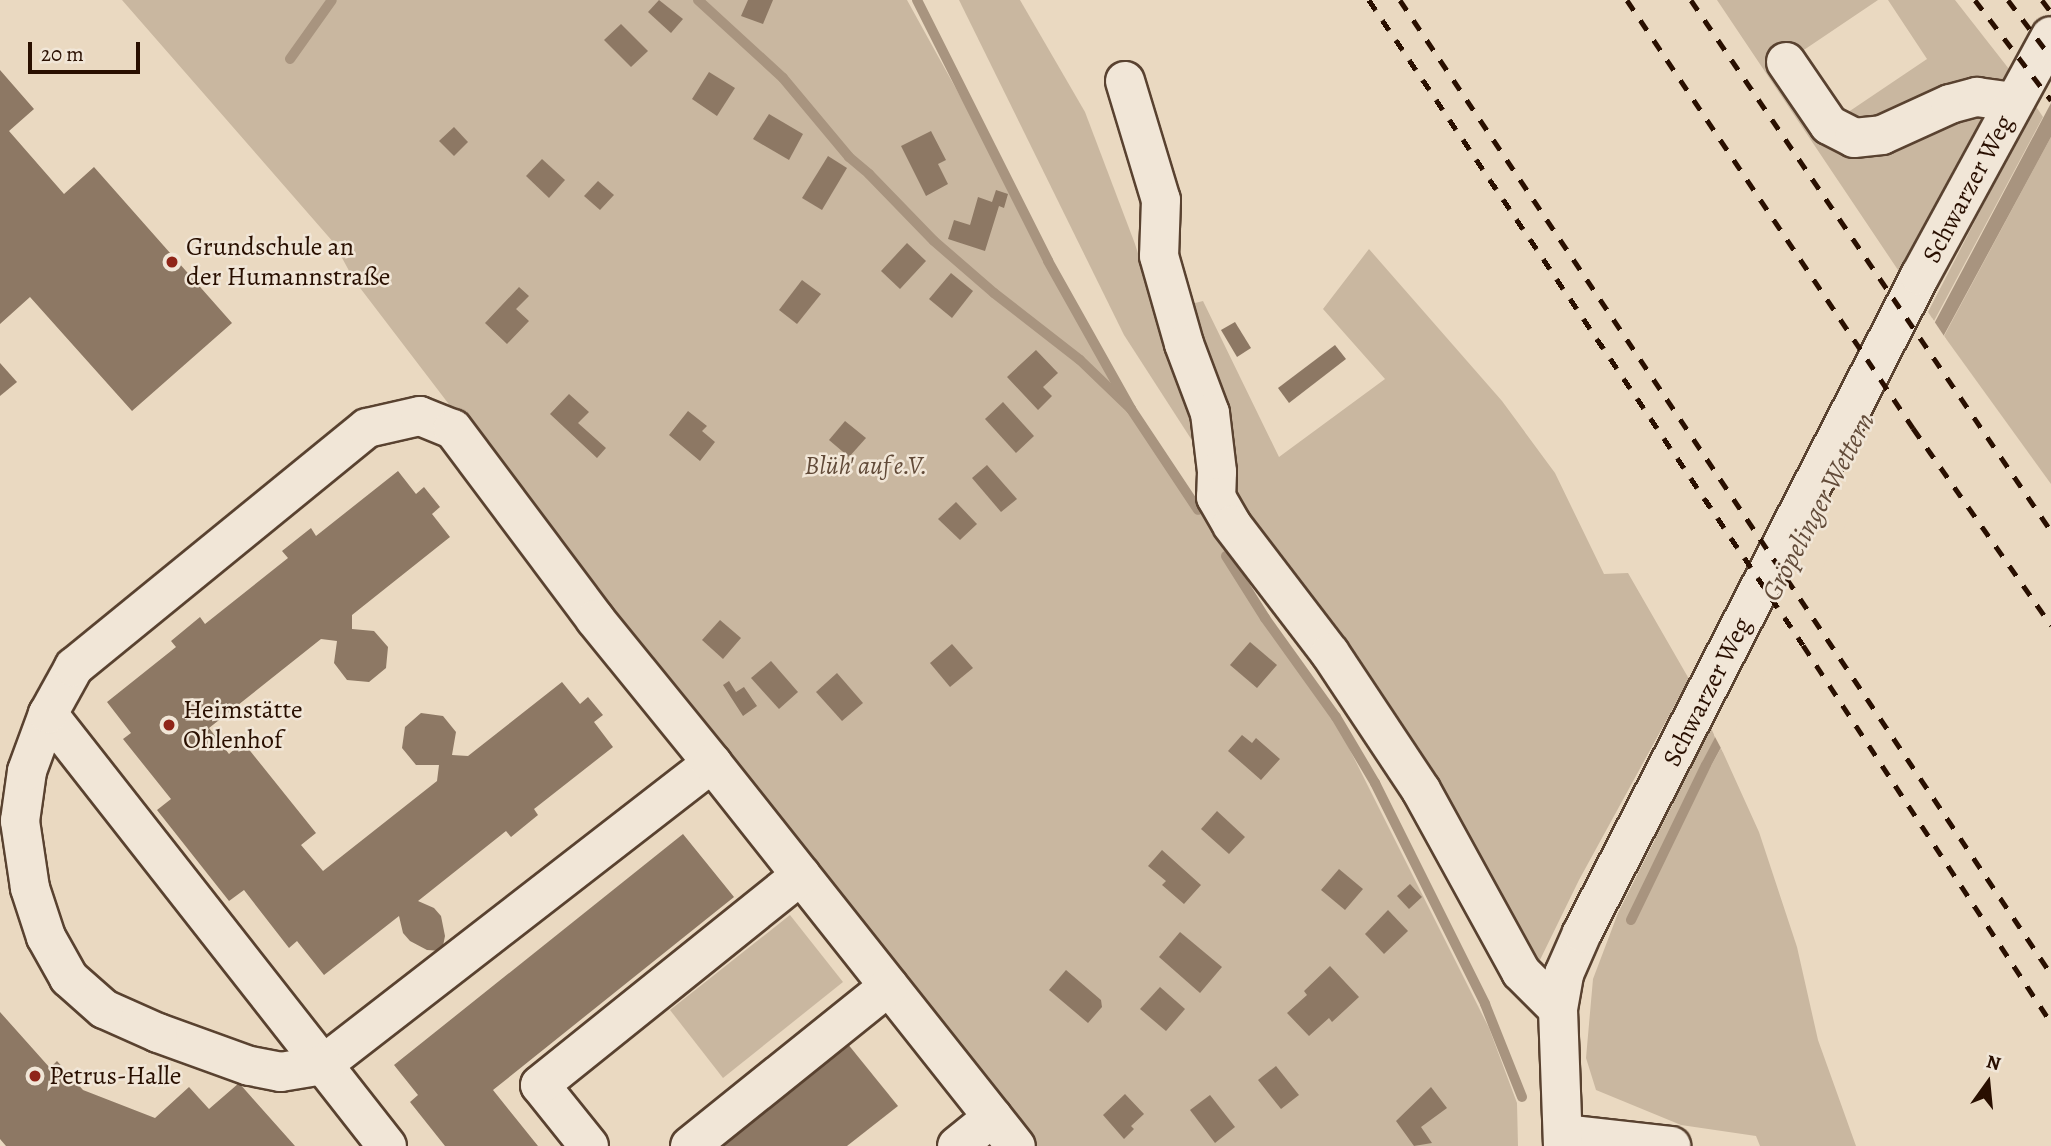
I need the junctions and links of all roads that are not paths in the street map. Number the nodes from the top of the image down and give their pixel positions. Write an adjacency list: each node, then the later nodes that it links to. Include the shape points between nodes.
1 (2051, 36): 4 (street, Schwarzer Weg)
2 (1786, 62): 4 (street, via 1829,125 1854,138 1882,135 1950,104 1977,97)
3 (1125, 81): 9 (street, via 1161,200 1159,256 1210,413 1216,497 1232,525 1330,653 1421,790 1521,972)
4 (2014, 102): 9 (street, Schwarzer Weg, via 1582,933 1564,974)
5 (48, 714): 6 (street, via 74,667 367,428 420,416 453,429 595,619); 10 (street); 10 (street, via 27,771 20,821 30,888 46,937 69,978 104,1009 218,1056 281,1072)
6 (712, 763): 7 (street); 10 (street)
7 (801, 875): 8 (street); 14 (street, via 540,1086)
8 (889, 986): 11 (street); 15 (street)
9 (1558, 1009): 12 (street, Schwarzer Weg)
10 (323, 1065): 13 (street)
11 (1004, 1131): 16 (street)
12 (1564, 1140): 17 (street)
13 (387, 1146)
14 (589, 1146)
15 (690, 1146)
16 (957, 1146)
17 (1671, 1146)

